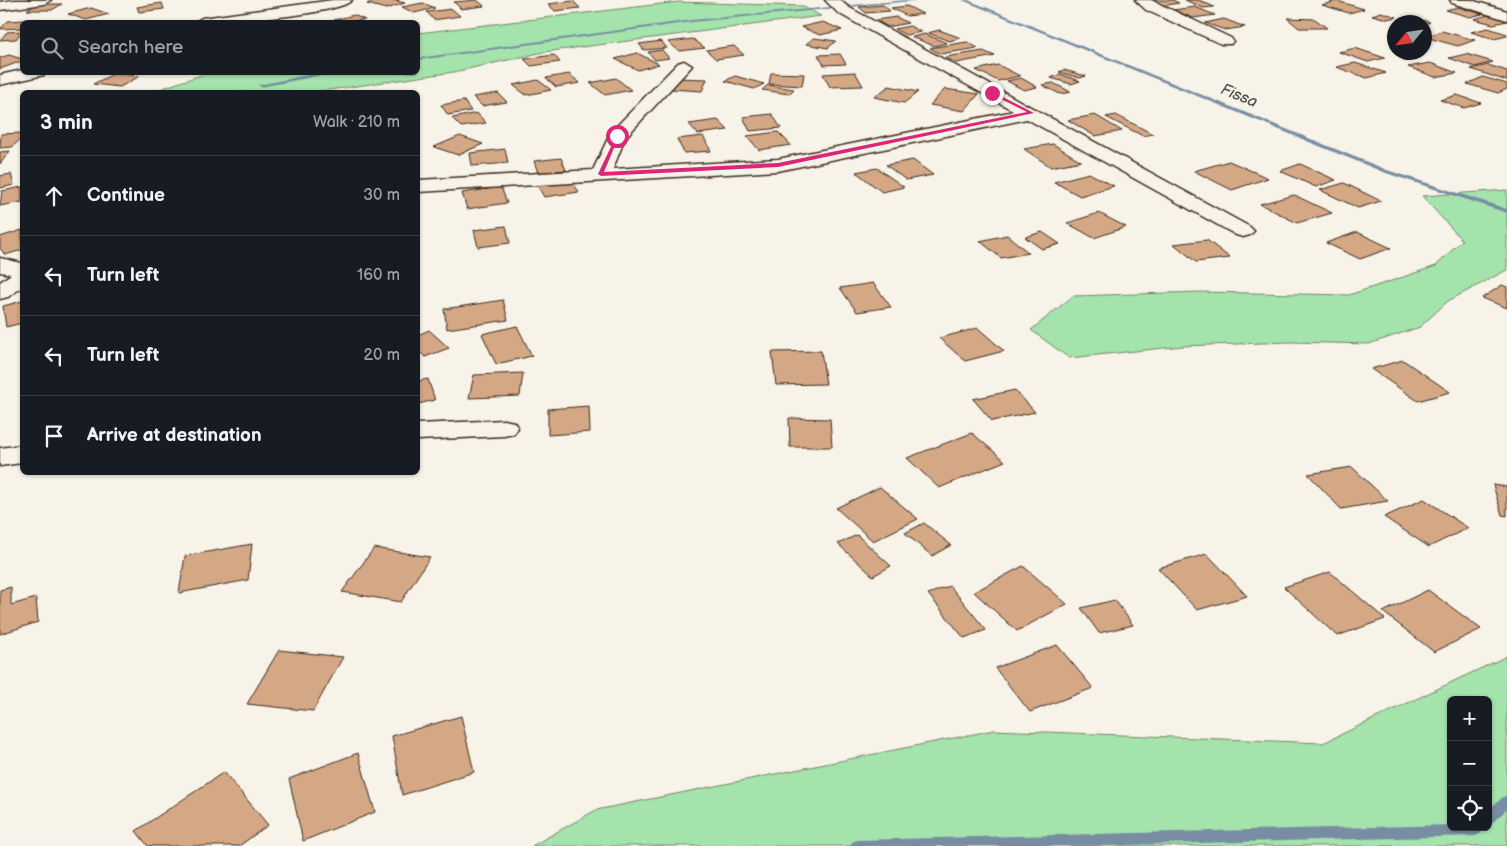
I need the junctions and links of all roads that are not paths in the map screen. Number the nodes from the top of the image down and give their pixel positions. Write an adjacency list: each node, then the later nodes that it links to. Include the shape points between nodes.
1 (44, 0): 6 (street)
2 (345, 0): 8 (street, via 333,5)
3 (832, 0): 13 (street, via 842,10)
4 (1142, 0): 9 (street, via 1150,7)
5 (1457, 0): 7 (street)
6 (0, 6)
7 (1507, 16)
8 (217, 20)
9 (1226, 41)
10 (684, 66): 14 (street, via 617,136)
11 (24, 75): 12 (street)
12 (0, 80)
13 (1032, 113): 14 (street, via 778,165); 16 (street)
14 (601, 174): 15 (street)
15 (420, 186)
16 (1243, 231)
17 (0, 265): 18 (street)
18 (20, 270)
19 (20, 278): 20 (street)
20 (0, 292)
21 (504, 428): 22 (street)
22 (420, 432)
23 (20, 454): 24 (street)
24 (0, 456)

